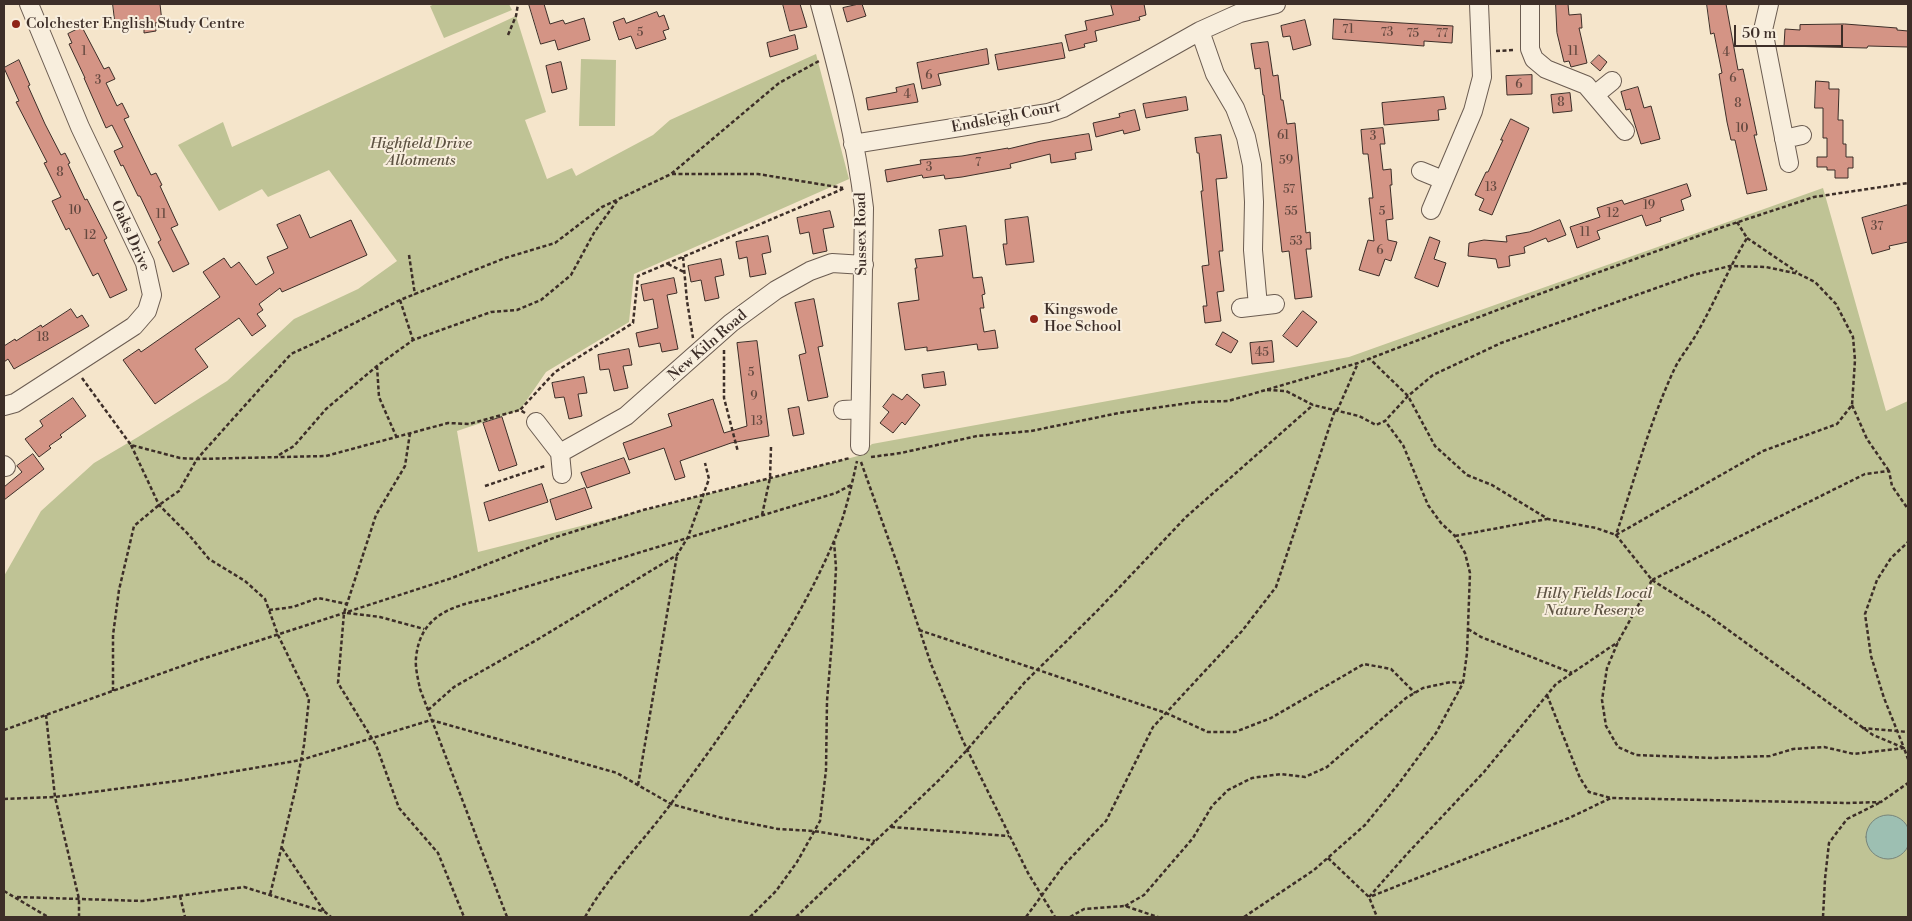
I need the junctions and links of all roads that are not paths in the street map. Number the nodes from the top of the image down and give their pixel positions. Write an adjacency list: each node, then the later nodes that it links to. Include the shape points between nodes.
1 (29, 4): 20 (street, Oaks Drive, via 80,127 145,263 152,295 147,311 134,326 15,403)
2 (820, 4): 13 (street, Sussex Road)
3 (1276, 4): 7 (street, Endsleigh Court, via 1240,13)
4 (1479, 4): 16 (street, via 1482,77 1473,111)
5 (1530, 4): 9 (street, via 1530,49 1534,59 1546,69 1586,85)
6 (1769, 4): 12 (street, via 1762,30)
7 (1200, 31): 13 (street, Endsleigh Court, via 1078,102 1048,113); 19 (street, via 1215,74 1235,108 1252,165 1253,250)
8 (1612, 81): 9 (street)
9 (1596, 94): 10 (street)
10 (1625, 131)
11 (1802, 135): 12 (street)
12 (1784, 139): 14 (street)
13 (853, 144): 18 (street, Sussex Road, via 864,208)
14 (1789, 163)
15 (1421, 171): 16 (street)
16 (1443, 180): 17 (street)
17 (1431, 210)
18 (864, 265): 21 (street, New Kiln Road, via 832,263 776,290 723,331 626,416 561,463); 22 (street, Sussex Road, via 852,409)
19 (1258, 306)
20 (4, 406)
21 (536, 422)
22 (861, 453)

